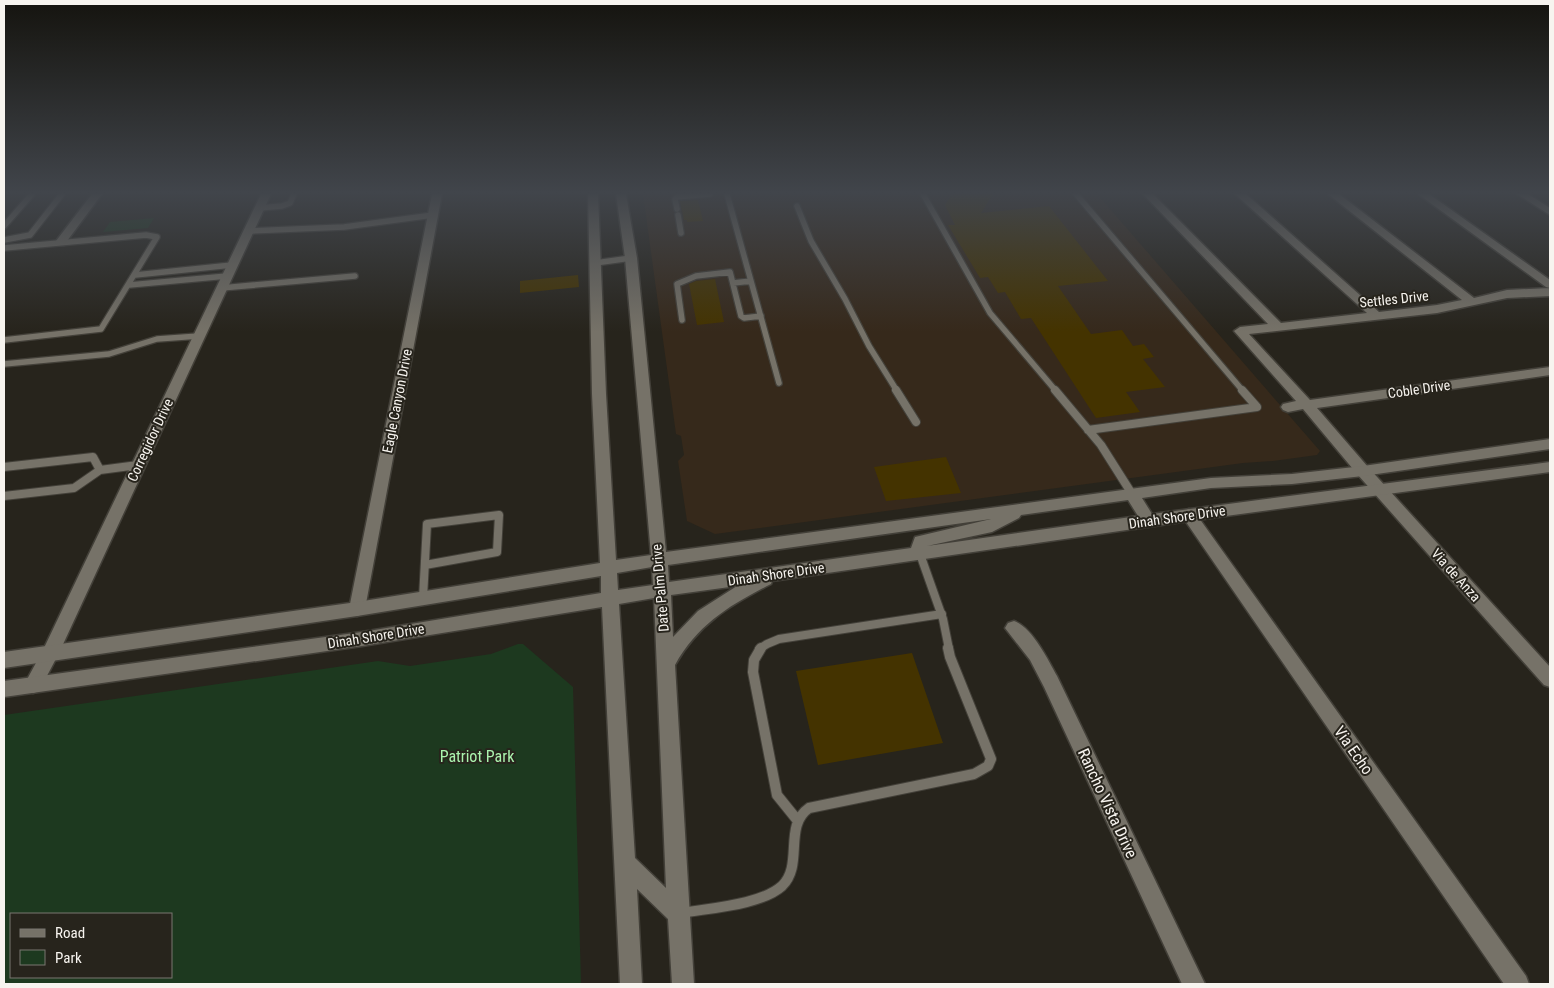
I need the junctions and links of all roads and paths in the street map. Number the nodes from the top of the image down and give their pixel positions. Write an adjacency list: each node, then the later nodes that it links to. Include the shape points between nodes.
1 (62, 240): 16 (main road)
2 (94, 240): 16 (lane)
3 (155, 240): 21 (lane)
4 (245, 240): 22 (main road, Corregidor Drive)
5 (428, 240): 66 (main road, Eagle Canyon Drive)
6 (594, 240): 19 (main road)
7 (628, 240): 18 (main road, Date Palm Drive)
8 (740, 240): 25 (lane)
9 (812, 240): 43 (lane, via 869,346)
10 (947, 240): 44 (lane, via 990,313)
11 (1115, 240): 44 (lane, via 1257,407)
12 (1193, 240): 34 (main road)
13 (1292, 240): 32 (main road)
14 (1392, 240): 30 (main road)
15 (1487, 240): 28 (main road)
16 (60, 243): 17 (lane)
17 (4, 248)
18 (631, 258): 19 (lane); 59 (main road, Date Palm Drive)
19 (595, 263): 61 (main road)
20 (181, 270): 21 (lane); 22 (lane); 24 (lane)
21 (135, 274): 27 (lane)
22 (227, 276): 23 (lane); 24 (lane); 36 (main road, Corregidor Drive)
23 (355, 276)
24 (176, 280): 27 (lane)
25 (751, 281): 26 (lane); 31 (lane)
26 (732, 283): 31 (lane, via 740,316); 33 (lane, via 730,272 683,279 677,284)
27 (129, 285): 37 (lane, via 101,329)
28 (1550, 285)
29 (1550, 292): 30 (main road, Settles Drive, via 1507,294)
30 (1472, 302): 32 (main road, Settles Drive)
31 (761, 316): 40 (lane)
32 (1377, 316): 34 (main road, Settles Drive)
33 (682, 320)
34 (1278, 327): 35 (main road, Settles Drive)
35 (1240, 332): 41 (main road, Via de Anza)
36 (199, 336): 38 (lane, via 157,339 109,354); 46 (main road, Corregidor Drive)
37 (4, 340)
38 (4, 364)
39 (1550, 371): 41 (main road, Coble Drive)
40 (779, 383)
41 (1307, 405): 42 (main road, Coble Drive); 50 (main road, Via de Anza)
42 (1288, 407)
43 (916, 422)
44 (1088, 430): 52 (lane)
45 (1550, 444): 50 (main road, Dinah Shore Drive)
46 (138, 465): 49 (lane); 69 (main road, Corregidor Drive)
47 (4, 467): 49 (lane, via 93,458)
48 (1550, 467): 51 (main road, Dinah Shore Drive)
49 (100, 470): 53 (lane, via 74,488)
50 (1363, 471): 51 (main road, Via de Anza); 52 (main road, Dinah Shore Drive, via 1212,483); 54 (main road, via 1361,477 1349,483 1282,493)
51 (1379, 489): 54 (main road, Dinah Shore Drive); 72 (main road, Via de Anza)
52 (1132, 494): 55 (main road, Dinah Shore Drive); 57 (main road)
53 (4, 496)
54 (1262, 505): 56 (main road, Dinah Shore Drive)
55 (1022, 510): 58 (main road, via 992,526 921,541 918,547); 59 (main road, Dinah Shore Drive)
56 (1189, 515): 57 (main road, Dinah Shore Drive); 81 (main road, Via Echo)
57 (1148, 521): 58 (main road, Dinah Shore Drive)
58 (920, 554): 62 (main road, Dinah Shore Drive); 67 (lane)
59 (658, 560): 61 (main road, Dinah Shore Drive); 63 (main road, Date Palm Drive)
60 (425, 564): 60 (lane, via 427,524 499,515 497,552); 64 (lane)
61 (608, 568): 64 (main road, Dinah Shore Drive); 65 (main road)
62 (775, 574): 63 (main road, Dinah Shore Drive); 71 (main road, via 696,622)
63 (662, 590): 65 (main road, Dinah Shore Drive); 71 (main road, Date Palm Drive)
64 (423, 598): 66 (main road, Dinah Shore Drive)
65 (610, 598): 73 (main road, Dinah Shore Drive, via 362,639); 76 (main road)
66 (357, 609): 69 (main road, Dinah Shore Drive)
67 (942, 614): 75 (lane, via 950,657 991,758 988,766 974,774 808,808); 75 (lane, via 779,639 761,646 753,660 753,672 777,795)
68 (1014, 628): 80 (main road, Rancho Vista Drive, via 1036,655 1051,682)
69 (50, 653): 70 (main road, Dinah Shore Drive); 73 (main road, Corregidor Drive)
70 (4, 660)
71 (665, 664): 77 (main road, Date Palm Drive)
72 (1550, 679)
73 (33, 685): 74 (main road, Dinah Shore Drive)
74 (4, 689)
75 (798, 821): 77 (lane, via 790,871 784,885 771,894)
76 (624, 862): 77 (main road); 78 (main road)
77 (678, 914): 79 (main road, Date Palm Drive)
78 (631, 984)
79 (683, 984)
80 (1194, 984)
81 (1518, 984)

